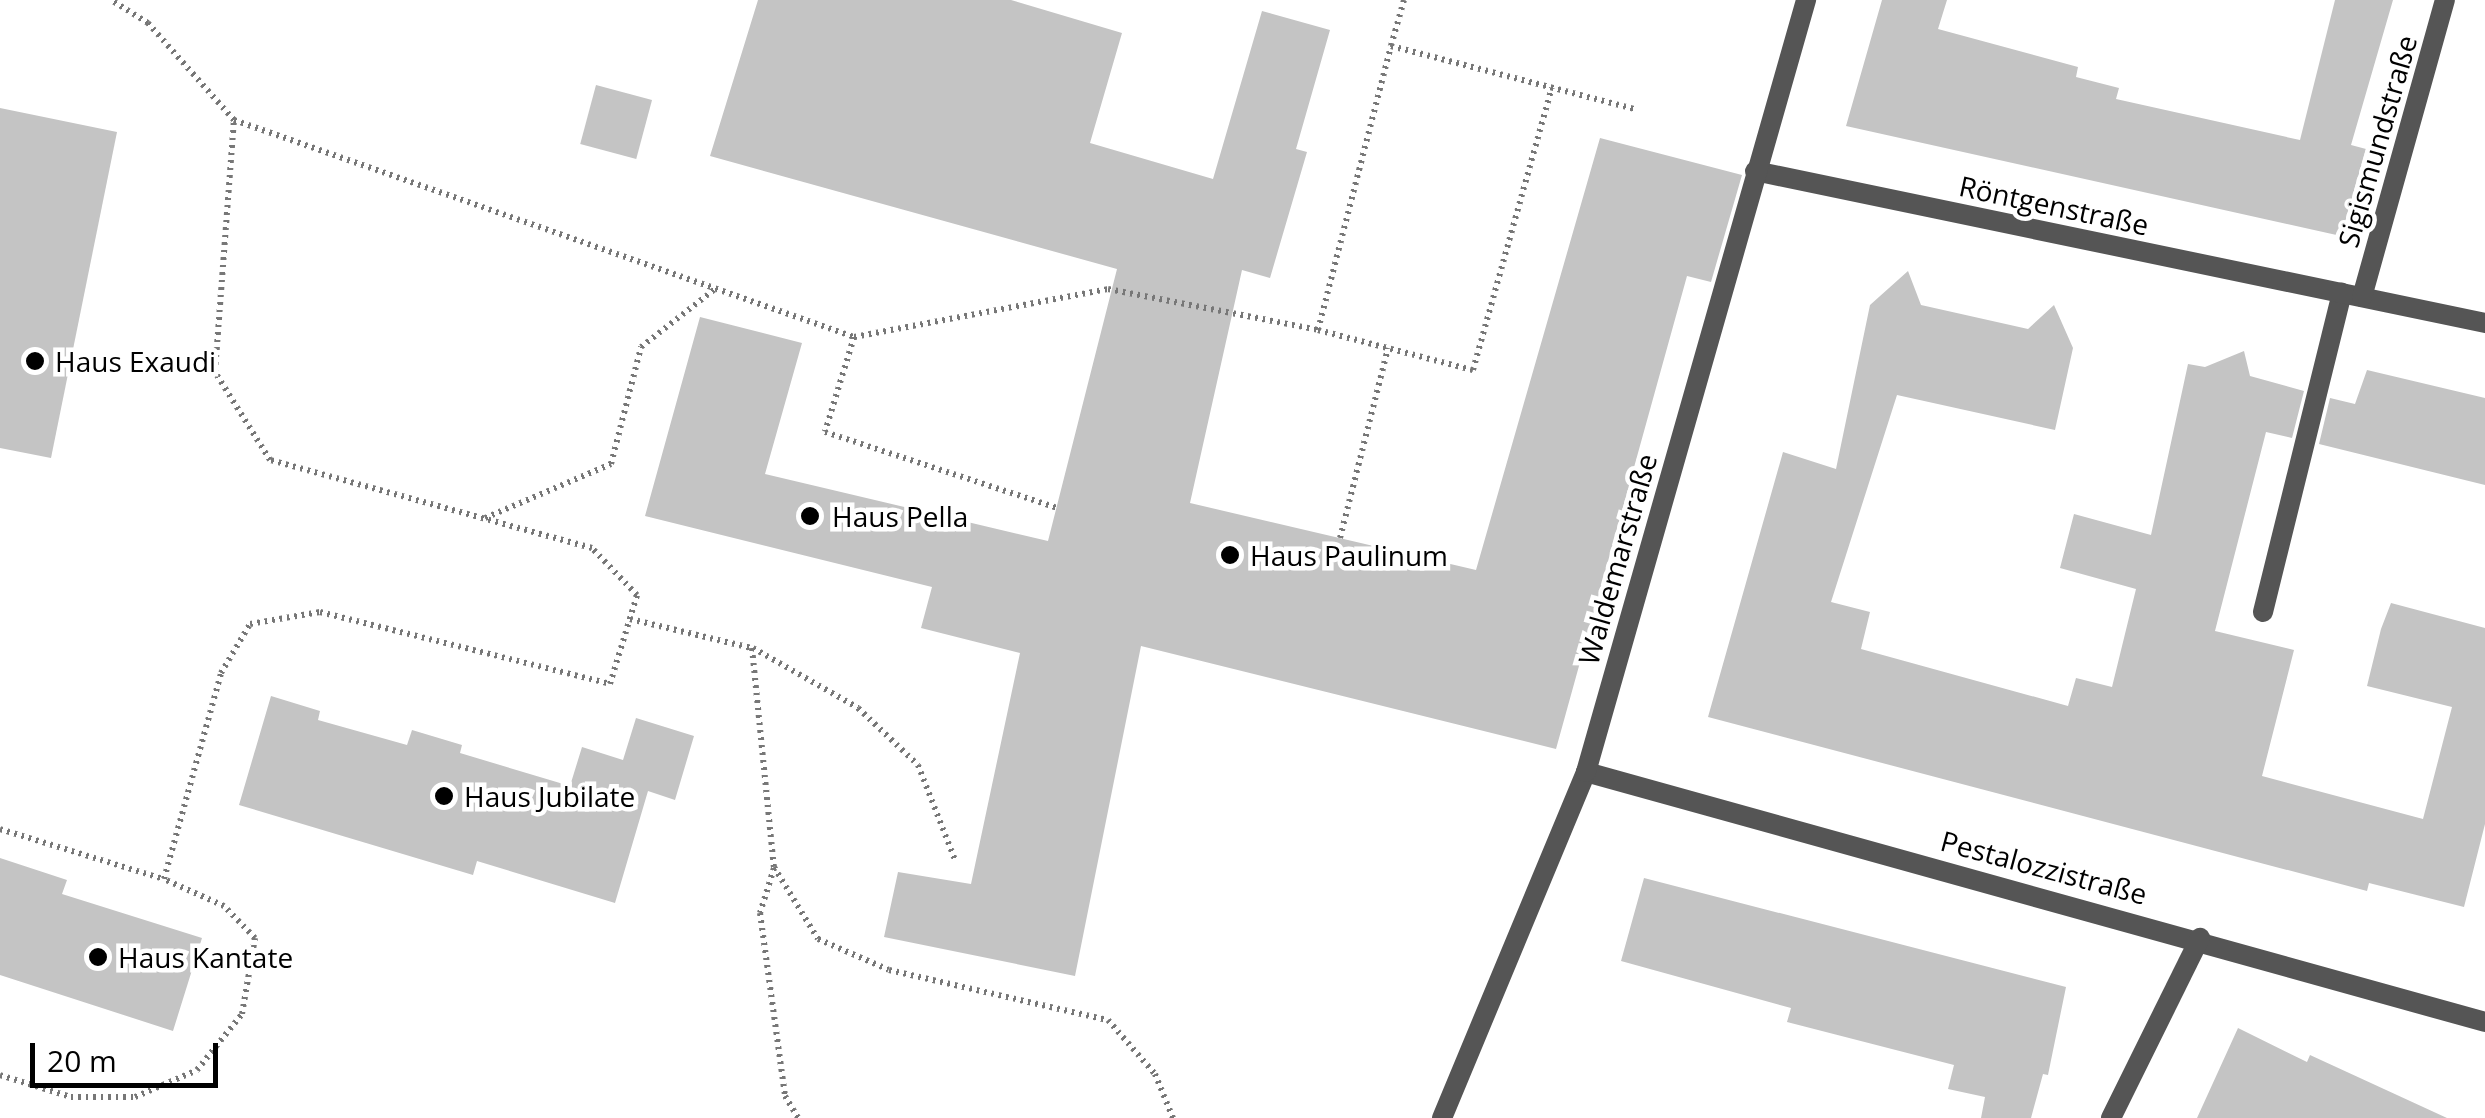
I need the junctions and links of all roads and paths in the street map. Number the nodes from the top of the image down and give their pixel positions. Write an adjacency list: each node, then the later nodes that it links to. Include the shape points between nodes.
1 (110, 0): 8 (path, via 148,23)
2 (1404, 0): 5 (path)
3 (1806, 0): 9 (street, Waldemarstraße)
4 (2446, 0): 11 (street, Sigismundstraße)
5 (1391, 46): 6 (path); 13 (path)
6 (1552, 88): 7 (path); 15 (path, via 1473,370)
7 (1635, 109)
8 (234, 120): 10 (path); 17 (path, via 215,372 270,460)
9 (1755, 170): 11 (street, Röntgenstraße); 22 (street, Waldemarstraße)
10 (715, 290): 14 (path); 17 (path, via 641,347 612,464)
11 (2352, 295): 12 (street, Röntgenstraße); 19 (street)
12 (2485, 323)
13 (1318, 330): 14 (path, via 1108,289); 15 (path)
14 (854, 337): 16 (path, via 825,432)
15 (1388, 348): 18 (path)
16 (1057, 508)
17 (484, 518): 20 (path, via 592,548 637,595)
18 (1340, 538)
19 (2262, 612)
20 (630, 619): 21 (path); 26 (path, via 610,684 320,612 250,624 221,673)
21 (752, 648): 24 (path, via 858,708 918,765); 25 (path)
22 (1586, 772): 27 (street, Pestalozzistraße); 32 (street, Waldemarstraße)
23 (0, 829): 26 (path)
24 (955, 860)
25 (774, 867): 30 (path, via 760,912 784,1096); 31 (path, via 818,939 889,970 1108,1020 1155,1074)
26 (164, 879): 29 (path, via 224,906 255,938 242,1014 196,1070 135,1098 71,1097)
27 (2200, 938): 28 (street, Pestalozzistraße); 33 (street)
28 (2485, 1022)
29 (0, 1074)
30 (798, 1118)
31 (1173, 1118)
32 (1442, 1118)
33 (2110, 1118)

